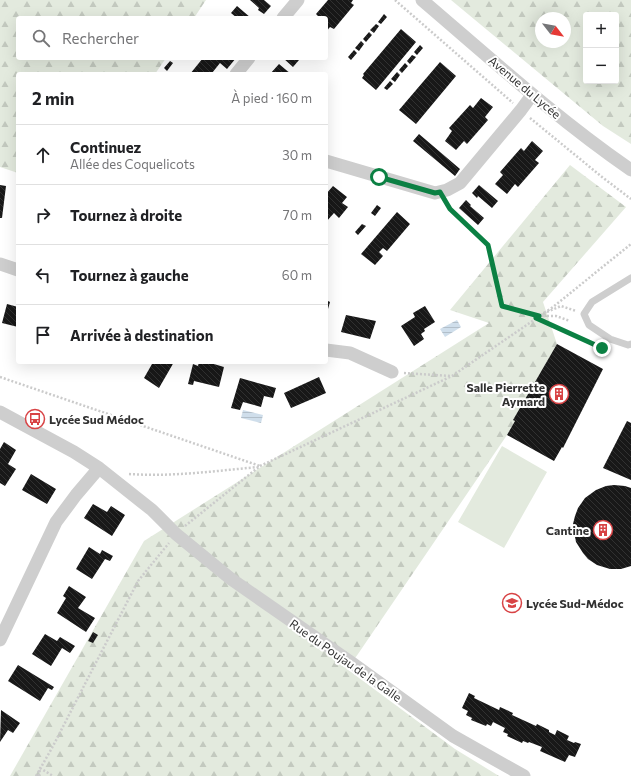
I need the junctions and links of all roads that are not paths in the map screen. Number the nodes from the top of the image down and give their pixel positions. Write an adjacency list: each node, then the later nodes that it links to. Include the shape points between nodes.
1 (298, 0): 3 (street)
2 (422, 0): 6 (street, Avenue du Lycée)
3 (285, 16)
4 (247, 60): 5 (street)
5 (238, 72)
6 (532, 95): 7 (street, via 460,183 447,190 435,193); 8 (street, Avenue du Lycée)
7 (328, 162)
8 (631, 170)
9 (0, 264): 10 (street)
10 (16, 269)
11 (631, 278): 12 (lane, via 592,302 584,314 589,325 610,339)
12 (631, 344)
13 (328, 350): 14 (street, via 350,353)
14 (392, 372)
15 (0, 412): 16 (street, Rue du Poujau de la Galle)
16 (99, 468): 17 (street, via 56,522); 18 (street, Rue du Poujau de la Galle, via 231,579 453,736)
17 (0, 640)
18 (524, 776)

